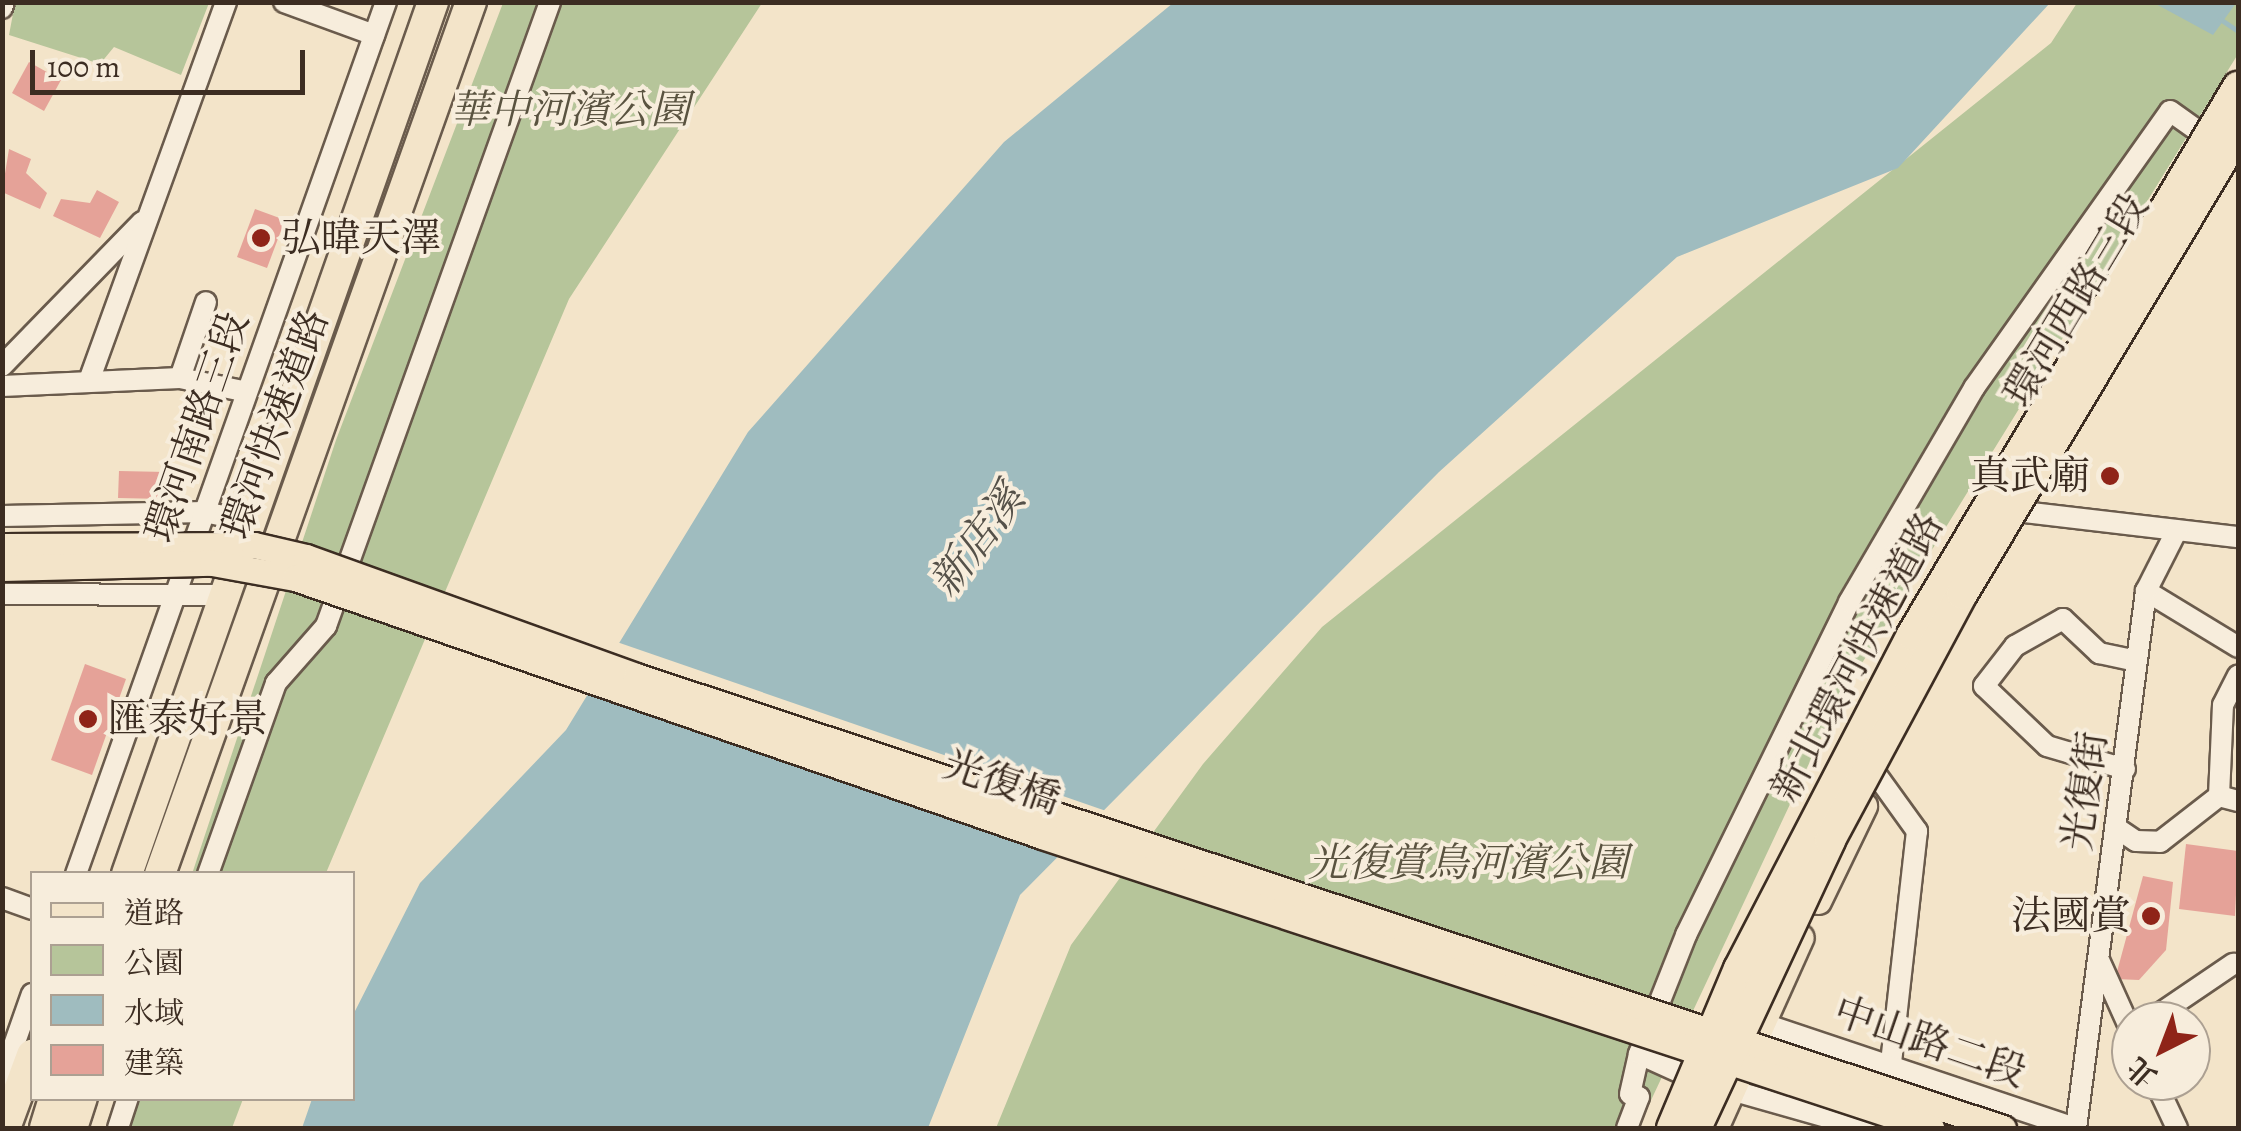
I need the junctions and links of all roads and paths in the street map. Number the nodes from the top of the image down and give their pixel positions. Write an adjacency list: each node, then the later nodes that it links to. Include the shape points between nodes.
1 (226, 2): 11 (street)
2 (284, 2): 7 (street)
3 (386, 2): 7 (street, 環河南路三段)
4 (433, 2): 24 (highway, 環河快速道路)
5 (471, 2): 18 (highway, 環河快速道路)
6 (550, 2): 42 (street, via 334,607 276,683)
7 (374, 35): 17 (street, 環河南路三段)
8 (2238, 88): 70 (highway, 新北環河快速道路, bridge, via 1912,635 1746,955)
9 (2238, 107): 10 (main road, 環河西路三段)
10 (2234, 149): 20 (main road, 環河西路三段); 50 (main road, 環河西路三段, via 1968,551); 55 (street, via 2170,111 1974,388 1849,602 1686,935); 71 (highway, 新北環河快速道路, bridge, via 1962,594 1830,840)
11 (147, 217): 13 (street); 14 (street)
12 (206, 302): 15 (street)
13 (2, 366)
14 (90, 378): 15 (street); 16 (street)
15 (180, 378): 17 (street)
16 (2, 386)
17 (243, 391): 19 (street, 環河南路三段)
18 (320, 412): 40 (highway, via 229,620); 41 (highway, 環河快速道路)
19 (205, 512): 21 (street); 24 (street); 28 (street, 環河南路三段)
20 (2024, 512): 22 (street); 35 (main road, 環河西路三段)
21 (2, 516)
22 (2177, 530): 23 (street); 27 (street, 光復街)
23 (2238, 537)
24 (250, 544): 25 (main road, bridge); 26 (main road, bridge); 30 (highway, 環河快速道路); 54 (main road, 光復橋, bridge, via 301,568 636,676)
25 (2, 546)
26 (2, 568)
27 (2146, 591): 31 (street); 32 (street, 光復街)
28 (178, 593): 29 (street); 30 (street); 38 (street, 環河南路三段)
29 (2, 594)
30 (219, 595): 39 (highway, 環河快速道路)
31 (2238, 647)
32 (2136, 661): 34 (street, 光復街); 34 (street, via 2099,652 2064,619 2015,646 1984,686 2046,746)
33 (2238, 676): 36 (street, via 2223,705)
34 (2125, 769): 37 (street, 光復街)
35 (1878, 778): 53 (main road, 環河西路三段); 57 (street, via 1917,831)
36 (2229, 798): 37 (street, via 2160,842 2136,840)
37 (2115, 827): 45 (street, 光復街)
38 (77, 871)
39 (127, 871)
40 (138, 871)
41 (161, 871)
42 (209, 871)
43 (2, 898): 44 (street)
44 (30, 908)
45 (2098, 958): 48 (street); 51 (street, 光復街)
46 (2233, 964): 49 (street)
47 (30, 1000): 58 (street)
48 (2117, 1001)
49 (2178, 1001)
50 (1728, 1011): 53 (street, 中山路二段); 59 (street)
51 (2091, 1014): 52 (street); 76 (street, 光復街)
52 (2111, 1022)
53 (1762, 1024): 57 (street, 中山路二段); 60 (main road, 環河西路三段)
54 (1692, 1039): 74 (main road, bridge); 75 (main road, bridge)
55 (1639, 1054): 59 (street); 69 (street, via 1630,1094 1639,1098)
56 (30, 1062): 65 (highway)
57 (1891, 1064): 76 (street, 中山路二段)
58 (2, 1079)
59 (1699, 1081): 60 (street); 70 (main road)
60 (1733, 1085): 72 (main road, 環河西路三段); 73 (street)
61 (53, 1101): 66 (highway)
62 (81, 1101): 67 (highway)
63 (127, 1101): 68 (street)
64 (2164, 1101): 77 (street)
65 (6, 1128)
66 (45, 1128)
67 (72, 1128)
68 (118, 1128)
69 (1626, 1128)
70 (1675, 1128)
71 (1696, 1128)
72 (1714, 1128)
73 (1866, 1128)
74 (1931, 1128)
75 (2003, 1128)
76 (2075, 1128)
77 (2177, 1128)

